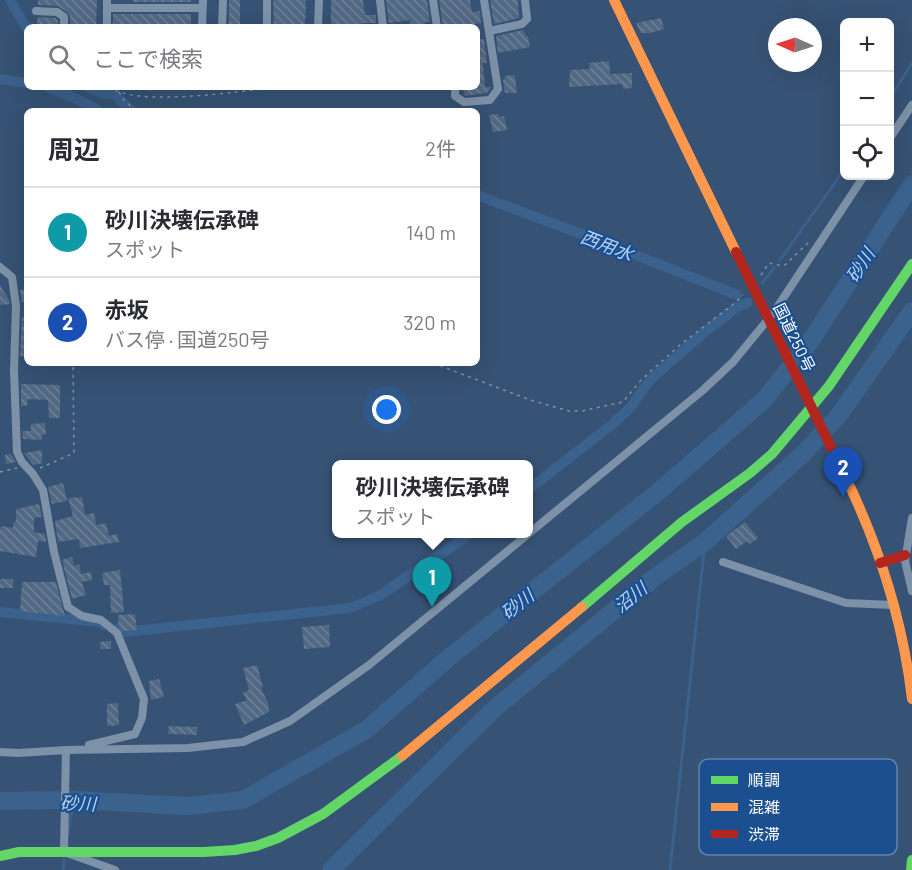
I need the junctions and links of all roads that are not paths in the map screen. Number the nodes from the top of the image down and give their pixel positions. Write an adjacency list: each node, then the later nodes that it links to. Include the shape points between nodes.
1 (223, 0): 15 (street)
2 (267, 0): 16 (street)
3 (319, 0): 17 (street)
4 (380, 0): 18 (street)
5 (433, 0): 19 (street)
6 (483, 0): 20 (street)
7 (525, 0): 20 (street, via 527,19 522,24)
8 (614, 0): 27 (main road, 国道250号)
9 (107, 4): 10 (street); 13 (street)
10 (203, 4): 14 (street)
11 (36, 12): 12 (street, via 57,12 64,17)
12 (64, 24)
13 (107, 24)
14 (202, 24)
15 (222, 24)
16 (267, 24)
17 (318, 24)
18 (383, 24)
19 (437, 24)
20 (489, 31): 21 (street, via 498,89 490,100 464,102 455,96)
21 (455, 90)
22 (912, 105): 23 (street)
23 (894, 132)
24 (861, 180): 27 (street)
25 (912, 264): 28 (main road, via 856,348)
26 (0, 267): 38 (street, via 12,277 16,306 17,452 43,490 68,607 82,616 101,620 117,633 144,699 135,734)
27 (769, 319): 28 (main road, 国道250号); 30 (street, via 733,362)
28 (812, 404): 34 (main road, 国道250号, via 866,519); 40 (main road, via 770,456 738,484 690,515 503,675 314,821 255,846 215,852)
29 (912, 518): 32 (street)
30 (533, 531)
31 (524, 538): 38 (street, via 369,665 290,721 243,741 214,746)
32 (905, 555): 34 (main road); 35 (street)
33 (723, 562): 36 (street, via 846,603)
34 (880, 563): 36 (main road, 国道250号)
35 (912, 591)
36 (893, 605): 37 (main road, 国道250号)
37 (912, 699)
38 (66, 750): 39 (street); 40 (street)
39 (0, 752)
40 (64, 847): 41 (main road); 43 (street)
41 (0, 856)
42 (912, 860): 44 (main road)
43 (115, 870)
44 (911, 870)

